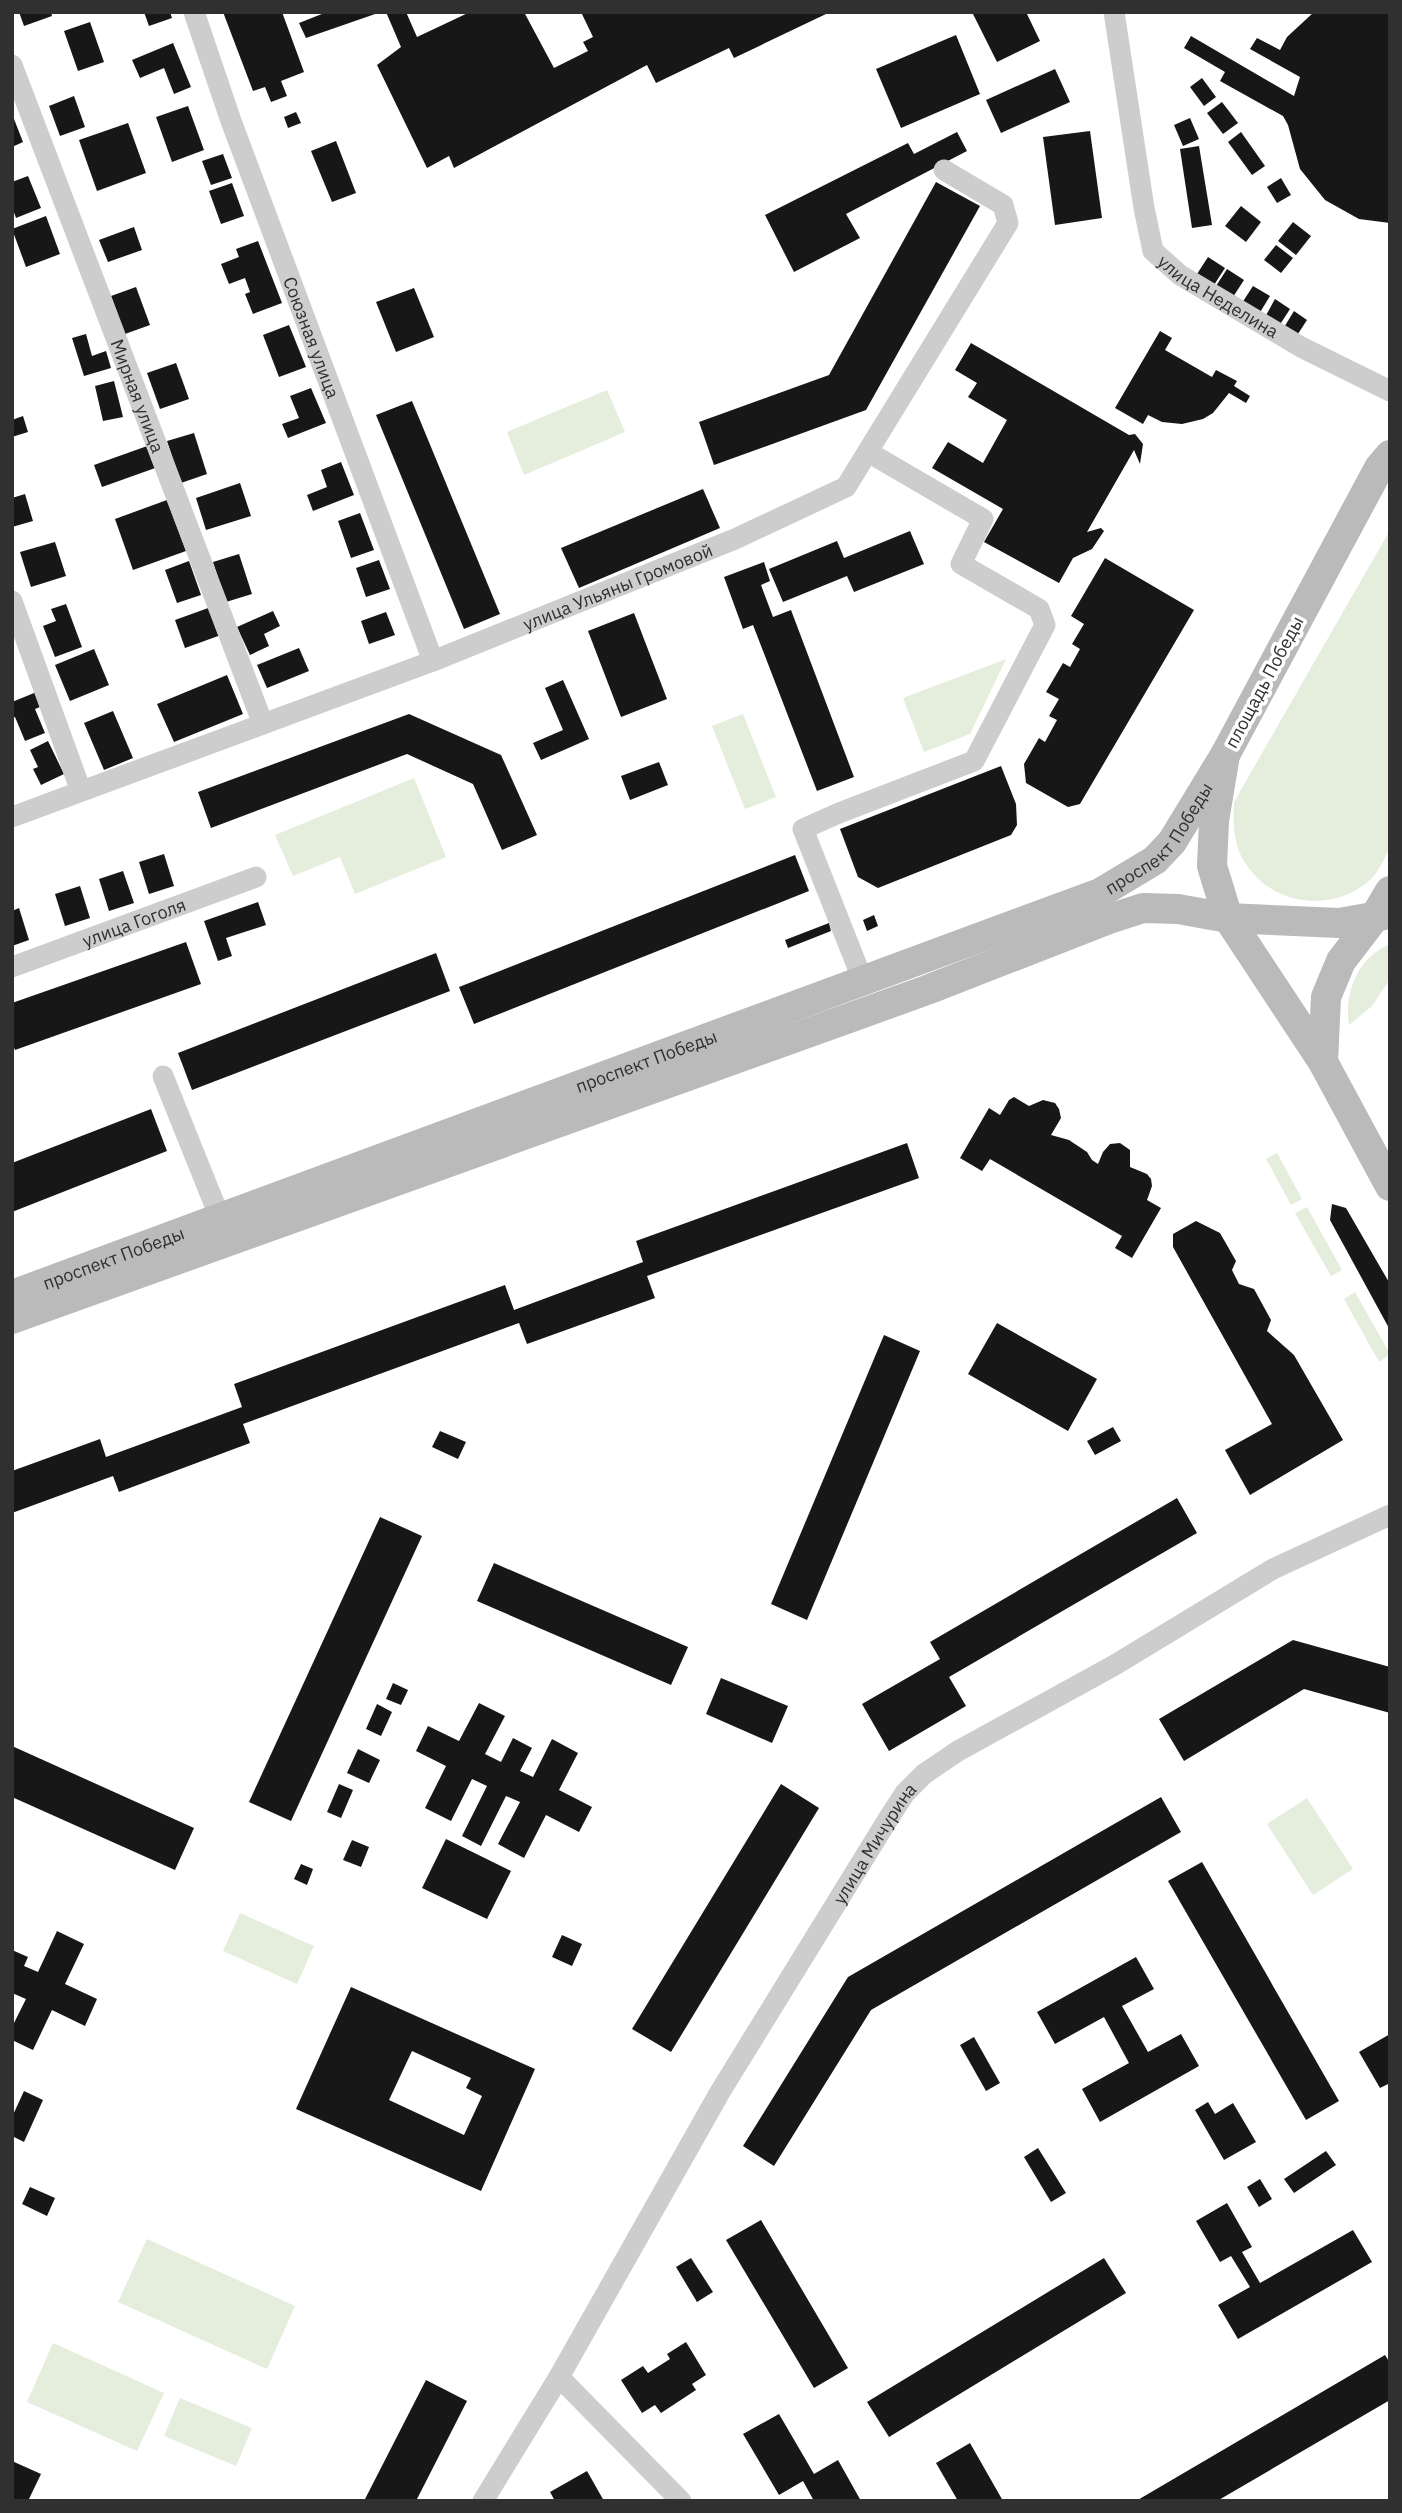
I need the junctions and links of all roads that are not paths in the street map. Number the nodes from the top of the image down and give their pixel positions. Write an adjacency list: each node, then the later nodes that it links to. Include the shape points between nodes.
1 (194, 12): 9 (street, Союзная улица)
2 (1114, 12): 5 (street, улица Неделина, via 1153,251 1180,275 1301,347)
3 (12, 65): 10 (street, Мирная улица)
4 (944, 170): 6 (street, улица Ульяны Громовой, via 1003,205 1008,223)
5 (1390, 391)
6 (868, 452): 9 (street, улица Ульяны Громовой, via 846,487 735,539); 19 (street, via 984,519 961,564 1039,609 1045,625 974,761 803,830)
7 (1390, 455): 11 (main road, площадь Победы)
8 (12, 601): 12 (street)
9 (433, 661): 10 (street, улица Ульяны Громовой)
10 (263, 724): 12 (street, улица Ульяны Громовой)
11 (1225, 755): 17 (main road, площадь Победы, via 1212,866); 19 (main road, проспект Победы, via 1172,842 1137,873 1100,893)
12 (81, 792): 13 (street, улица Ульяны Громовой)
13 (12, 817)
14 (256, 877): 18 (street, улица Гоголя)
15 (1390, 891): 16 (main road)
16 (1382, 916): 17 (main road, via 1339,923); 20 (main road, via 1341,961 1326,997)
17 (1228, 918): 20 (main road, площадь Победы); 25 (main road, проспект Победы, via 1143,908 1109,919 927,990)
18 (12, 967)
19 (863, 981): 23 (main road, проспект Победы)
20 (1323, 1062): 22 (main road)
21 (163, 1076): 23 (street)
22 (1390, 1186)
23 (220, 1218): 24 (main road, проспект Победы)
24 (12, 1295)
25 (12, 1319)
26 (1390, 1515): 27 (street, улица Мичурина, via 1273,1569 958,1751 914,1783 720,2092)
27 (559, 2377): 28 (street, улица Мичурина); 29 (street)
28 (483, 2501)
29 (681, 2501)

